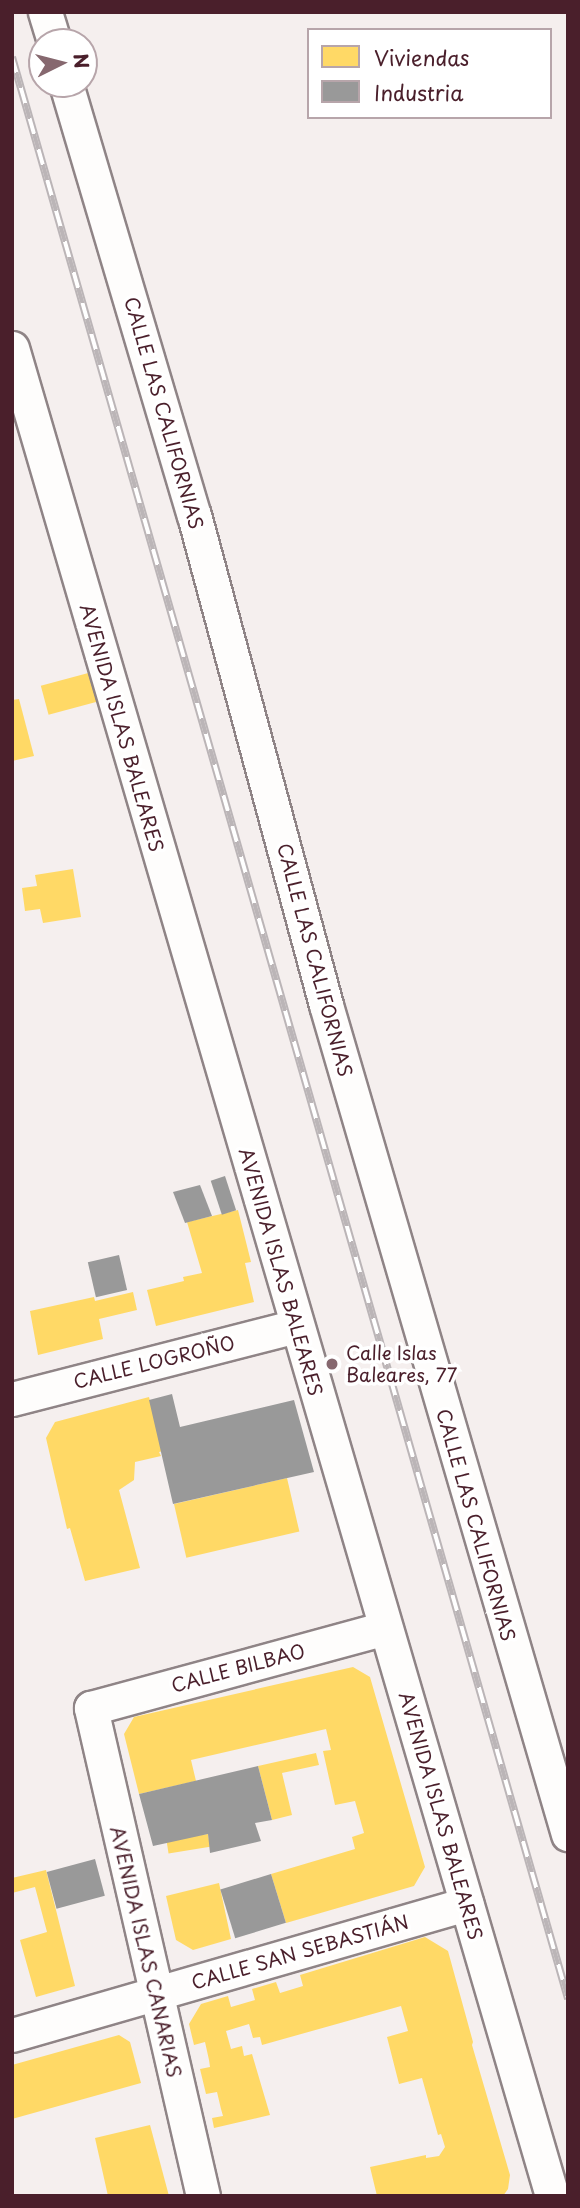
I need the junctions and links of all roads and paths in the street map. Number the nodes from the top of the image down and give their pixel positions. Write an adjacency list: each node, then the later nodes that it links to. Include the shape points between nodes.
1 (70, 98): 7 (street, CALLE LAS CALIFORNIAS, via 194,515 326,1005)
2 (12, 348): 3 (street, AVENIDA ISLAS BALEARES)
3 (296, 1326): 4 (street, CALLE LOGROÑO); 5 (street, AVENIDA ISLAS BALEARES)
4 (12, 1399)
5 (385, 1628): 6 (street, CALLE BILBAO); 8 (street, AVENIDA ISLAS BALEARES)
6 (91, 1708): 9 (street, AVENIDA ISLAS CANARIAS)
7 (568, 1834)
8 (466, 1904): 9 (street, CALLE SAN SEBASTIÁN); 12 (street, AVENIDA ISLAS BALEARES)
9 (155, 1994): 10 (street, CALLE SAN SEBASTIÁN); 11 (street, AVENIDA ISLAS CANARIAS)
10 (12, 2035)
11 (203, 2196)
12 (552, 2196)

